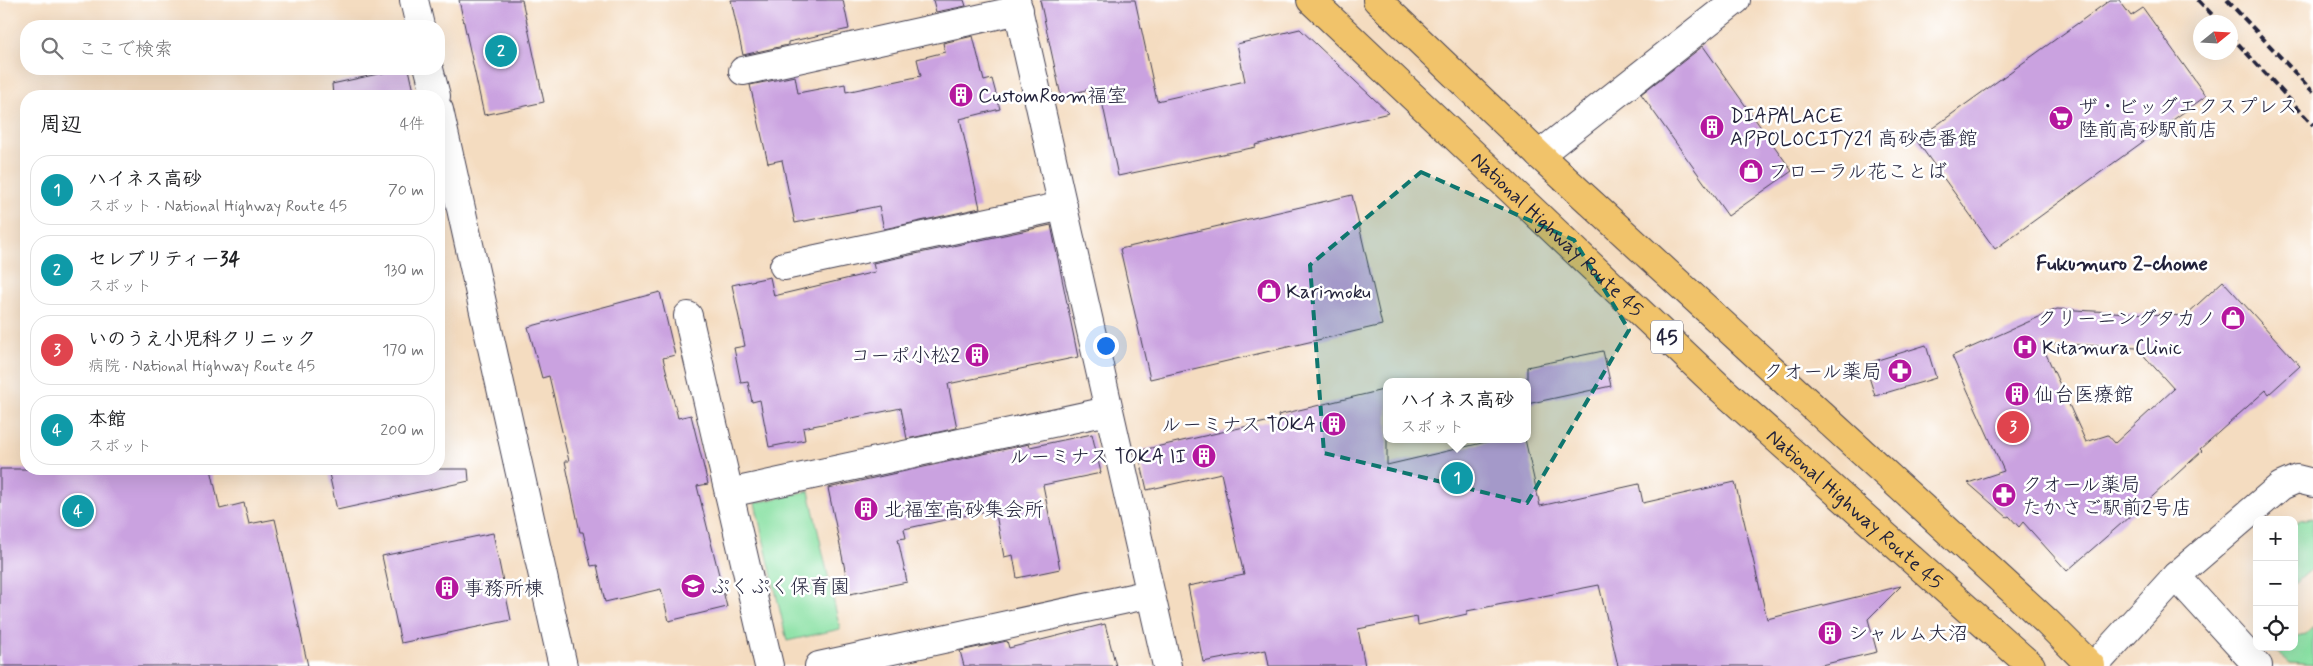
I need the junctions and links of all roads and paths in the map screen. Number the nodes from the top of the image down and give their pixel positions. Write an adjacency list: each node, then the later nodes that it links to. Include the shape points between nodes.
1 (414, 0): 6 (street)
2 (1311, 0): 24 (highway, National Highway Route 45 / 45, via 1720,387)
3 (1377, 0): 10 (highway, 45)
4 (1736, 0): 10 (street)
5 (1017, 5): 7 (street); 12 (street)
6 (419, 20)
7 (743, 71)
8 (431, 75): 9 (street)
9 (434, 90)
10 (1539, 155): 25 (highway, 45)
11 (445, 156): 20 (street)
12 (1062, 206): 13 (street); 15 (street)
13 (784, 266)
14 (688, 316): 17 (street)
15 (1108, 411): 17 (street); 19 (street)
16 (2313, 483): 18 (street, via 2298,479 2281,486)
17 (729, 493): 21 (street)
18 (2176, 576): 25 (street); 26 (street)
19 (1150, 594): 22 (street); 23 (street)
20 (564, 666)
21 (769, 666)
22 (818, 666)
23 (1167, 666)
24 (2031, 666)
25 (2093, 666)
26 (2258, 666)

